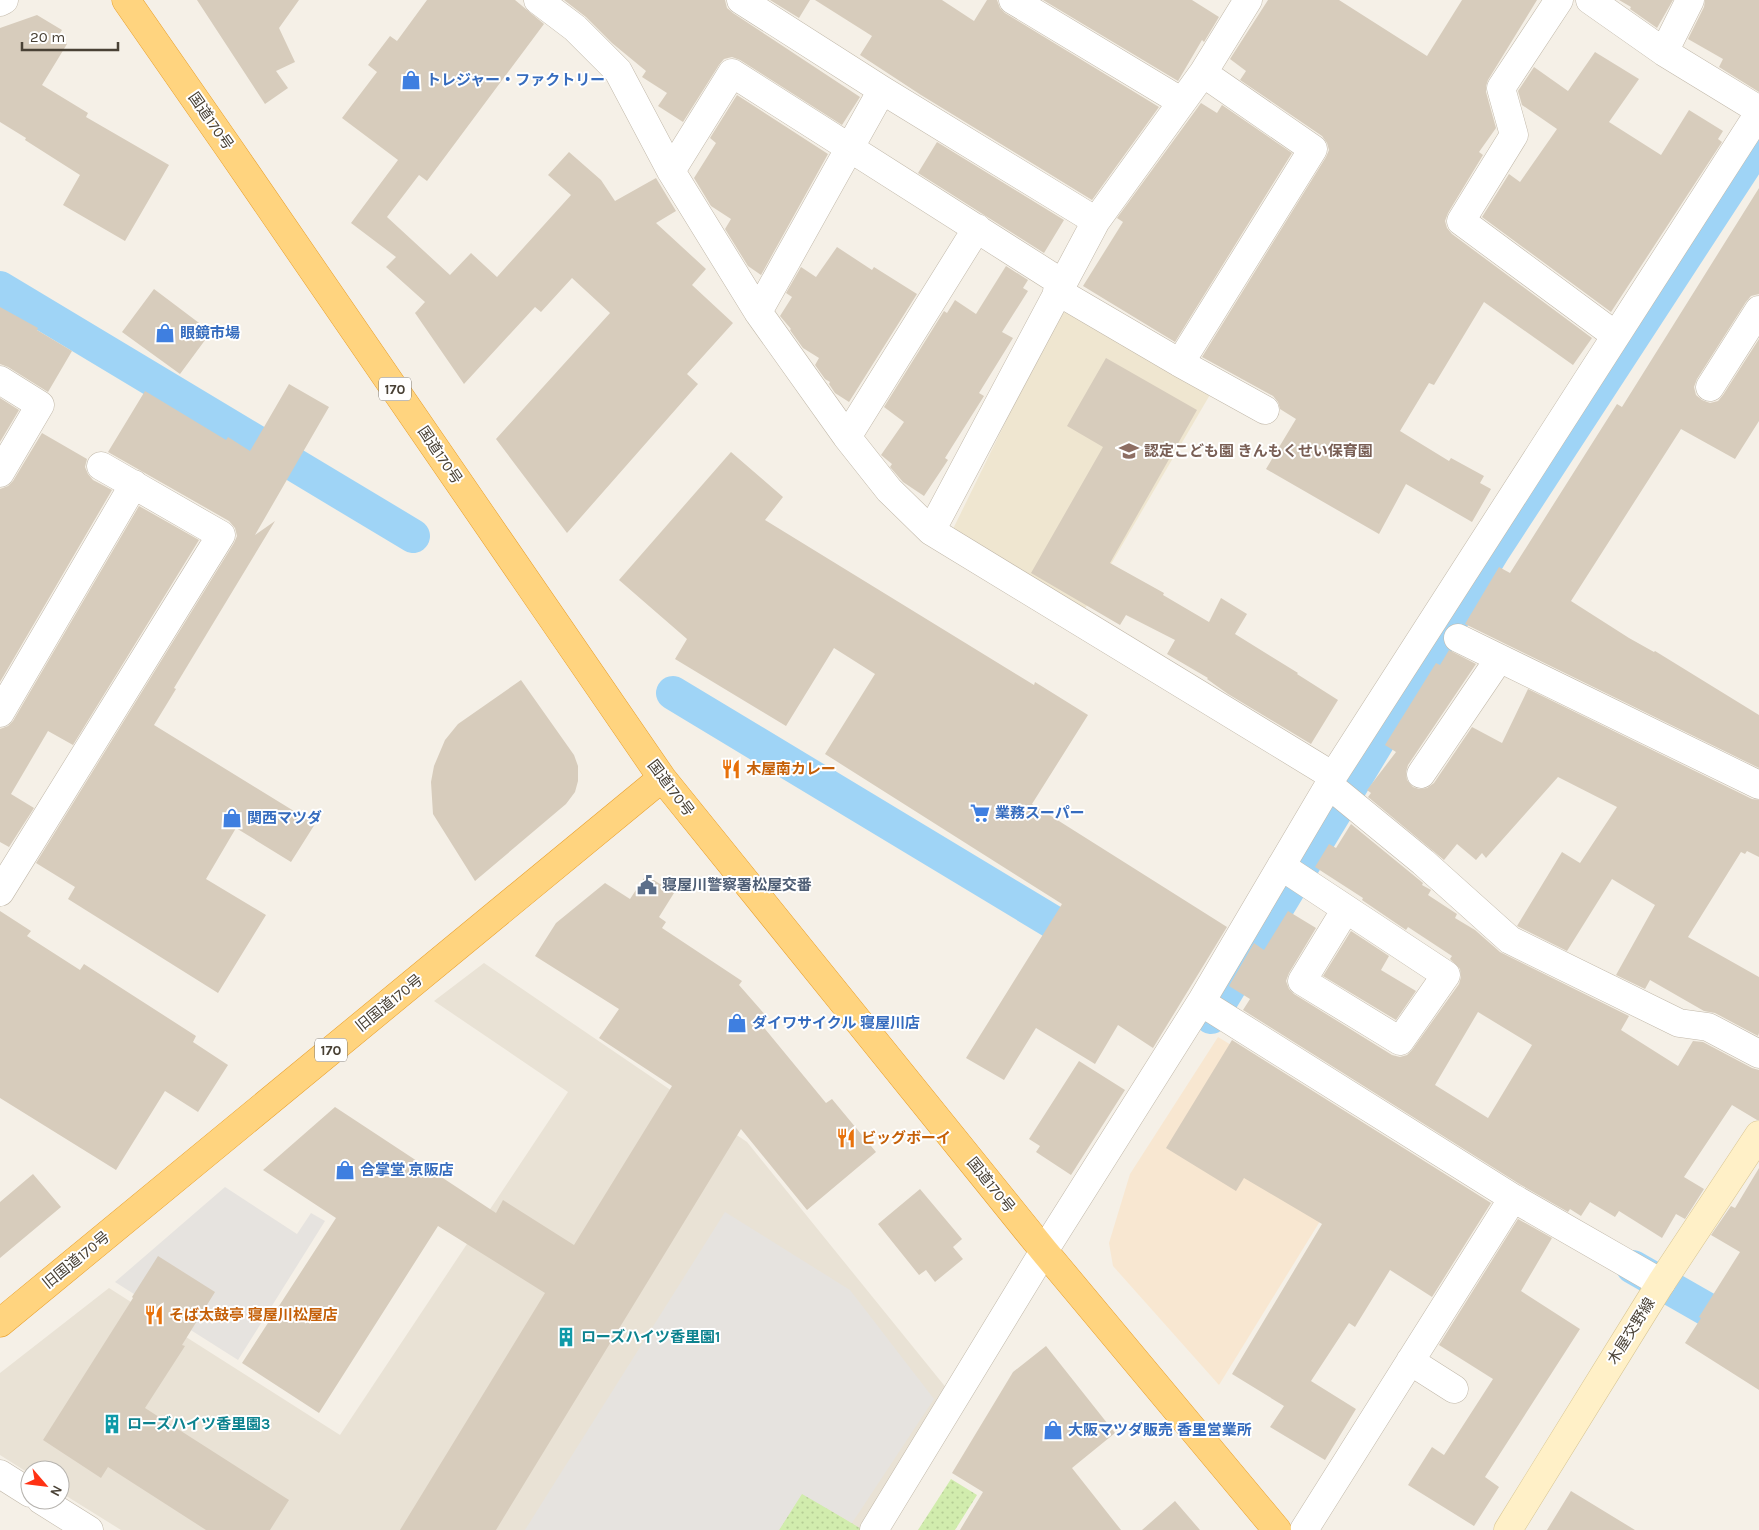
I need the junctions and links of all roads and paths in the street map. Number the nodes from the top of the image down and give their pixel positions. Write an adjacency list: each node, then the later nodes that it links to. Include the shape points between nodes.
1 (4, 0): 9 (street)
2 (126, 0): 37 (highway, 国道170号 / 170)
3 (538, 0): 17 (street, via 575,28 618,71)
4 (741, 0): 13 (street)
5 (1012, 0): 14 (street)
6 (1559, 0): 23 (street, via 1501,88 1514,135 1461,222)
7 (1590, 0): 11 (street)
8 (1690, 0): 11 (street)
9 (0, 2)
10 (1240, 2): 12 (street)
11 (1664, 52): 15 (street)
12 (1203, 73): 14 (street); 24 (street, via 1313,149)
13 (882, 90): 16 (street); 18 (street)
14 (1182, 102): 18 (street)
15 (1759, 112): 23 (street)
16 (851, 148): 17 (street, via 732,73); 19 (street); 22 (street)
17 (671, 171): 22 (street)
18 (1096, 221): 20 (street)
19 (978, 228): 20 (street); 28 (street)
20 (1059, 287): 24 (street); 32 (street)
21 (1759, 310): 26 (street)
22 (758, 312): 28 (street)
23 (1616, 335): 39 (street)
24 (1180, 363): 27 (street)
25 (0, 380): 30 (street, via 40,404)
26 (1710, 387)
27 (1265, 410)
28 (846, 437): 32 (street, via 889,490)
29 (101, 466): 31 (street)
30 (0, 473)
31 (134, 484): 35 (street); 41 (street, via 221,535)
32 (931, 531): 39 (street)
33 (1458, 638): 34 (street)
34 (1499, 659): 36 (street); 38 (street)
35 (0, 713)
36 (1422, 774)
37 (662, 778): 47 (highway, 国道170号 / 170); 49 (highway, 旧国道170号 / 170)
38 (1759, 784)
39 (1337, 788): 40 (street); 44 (street, via 1510,940 1679,1023 1708,1028)
40 (1292, 873): 42 (street); 43 (street)
41 (0, 892)
42 (1346, 909): 42 (street, via 1446,975 1400,1042 1302,981)
43 (1201, 1002): 46 (street); 47 (street)
44 (1759, 1054)
45 (1759, 1135): 48 (main road, 木屋交野線)
46 (1513, 1198): 48 (street); 50 (street)
47 (1044, 1251): 56 (street); 57 (highway, 国道170号 / 170)
48 (1661, 1283): 59 (main road, 木屋交野線)
49 (0, 1323)
50 (1410, 1361): 51 (street); 58 (street)
51 (1454, 1389)
52 (0, 1474): 53 (street)
53 (20, 1487)
54 (57, 1510): 55 (street)
55 (89, 1530)
56 (874, 1530)
57 (1277, 1530)
58 (1304, 1530)
59 (1508, 1530)

